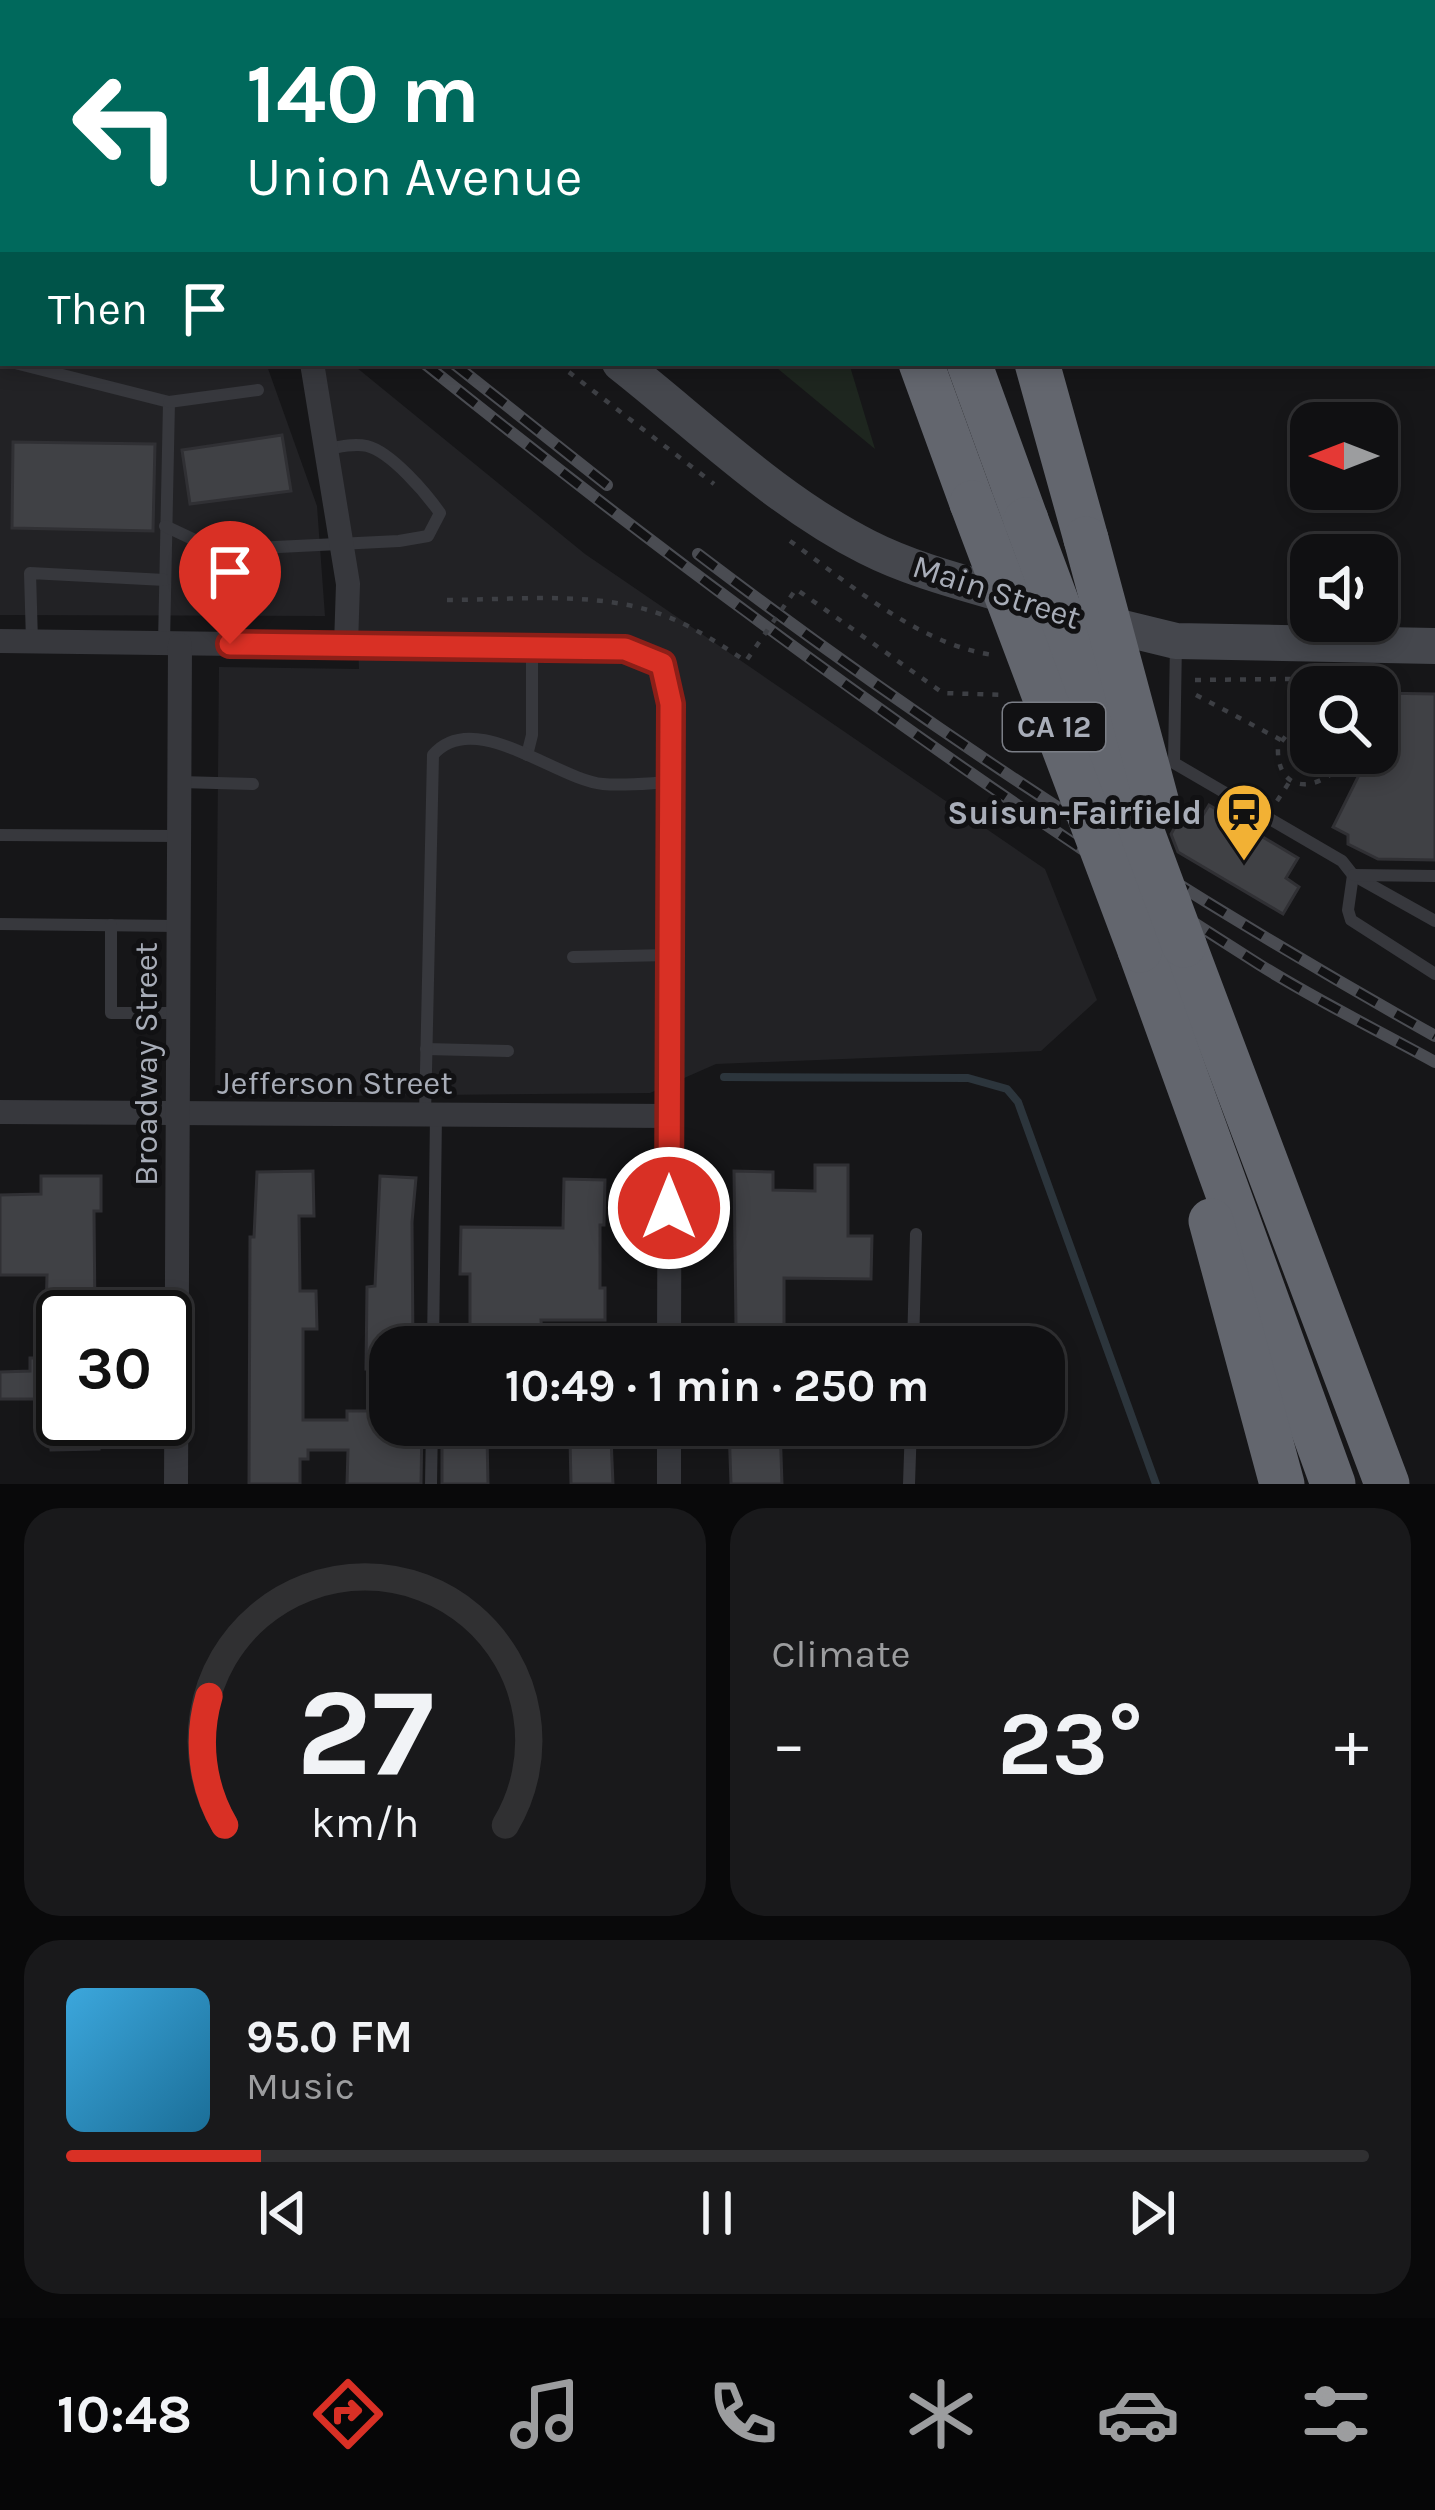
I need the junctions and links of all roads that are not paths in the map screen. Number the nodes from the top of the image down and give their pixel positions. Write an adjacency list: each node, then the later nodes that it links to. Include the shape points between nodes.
1 (27, 366): 8 (lane)
2 (312, 366): 9 (street)
3 (624, 366): 16 (main road, Main Street, via 808,512 868,547)
4 (922, 366): 34 (highway, CA 12, bridge, via 972,503)
5 (969, 366): 34 (highway, CA 12, bridge)
6 (1038, 366): 34 (highway, bridge, via 1170,850)
7 (258, 389): 8 (lane)
8 (170, 401): 10 (lane)
9 (326, 449): 11 (street); 11 (lane, via 372,447 440,513 428,536)
10 (166, 526): 12 (lane); 13 (lane)
11 (341, 544): 12 (lane); 19 (street)
12 (216, 550): 17 (lane, via 229,586)
13 (165, 580): 15 (lane, via 30,573); 18 (lane)
14 (0, 641): 15 (street)
15 (32, 641): 18 (street)
16 (1176, 641): 20 (main road, Main Street); 28 (lane, via 1174,763 1342,861)
17 (230, 644): 18 (street); 19 (street)
18 (172, 645): 23 (street, Broadway Street)
19 (346, 645): 21 (street)
20 (1435, 646)
21 (532, 648): 22 (lane); 24 (street, via 625,649 662,664 671,704)
22 (527, 754): 24 (lane, via 600,784); 39 (lane, via 468,740 433,755)
23 (180, 782): 25 (lane); 27 (street, Broadway Street)
24 (670, 782): 35 (street)
25 (253, 784)
26 (0, 836): 27 (lane)
27 (179, 836): 33 (street, Broadway Street)
28 (1353, 875): 29 (lane); 30 (lane); 37 (lane, via 1351,920)
29 (1435, 876)
30 (1435, 921)
31 (0, 924): 32 (lane)
32 (112, 926): 33 (lane); 38 (lane, via 111,1013)
33 (179, 926): 38 (street, Broadway Street)
34 (1162, 948): 41 (highway, CA 12); 59 (highway, CA 12, via 1247,1110)
35 (670, 955): 36 (lane); 45 (street)
36 (573, 957)
37 (1435, 974)
38 (178, 1013): 43 (street, Broadway Street)
39 (426, 1049): 40 (lane); 44 (lane)
40 (508, 1051)
41 (1183, 1090): 57 (highway); 58 (highway, CA 12)
42 (0, 1112): 43 (street, Jefferson Street)
43 (178, 1115): 44 (street, Jefferson Street); 53 (street, Broadway Street)
44 (430, 1115): 45 (street, Jefferson Street); 47 (lane)
45 (669, 1116): 48 (street)
46 (916, 1234): 49 (lane)
47 (433, 1326)
48 (669, 1326)
49 (914, 1326)
50 (432, 1446): 54 (lane)
51 (669, 1446): 55 (street)
52 (910, 1446): 56 (lane)
53 (176, 1484)
54 (431, 1484)
55 (669, 1484)
56 (909, 1484)
57 (1282, 1484)
58 (1333, 1484)
59 (1387, 1484)

